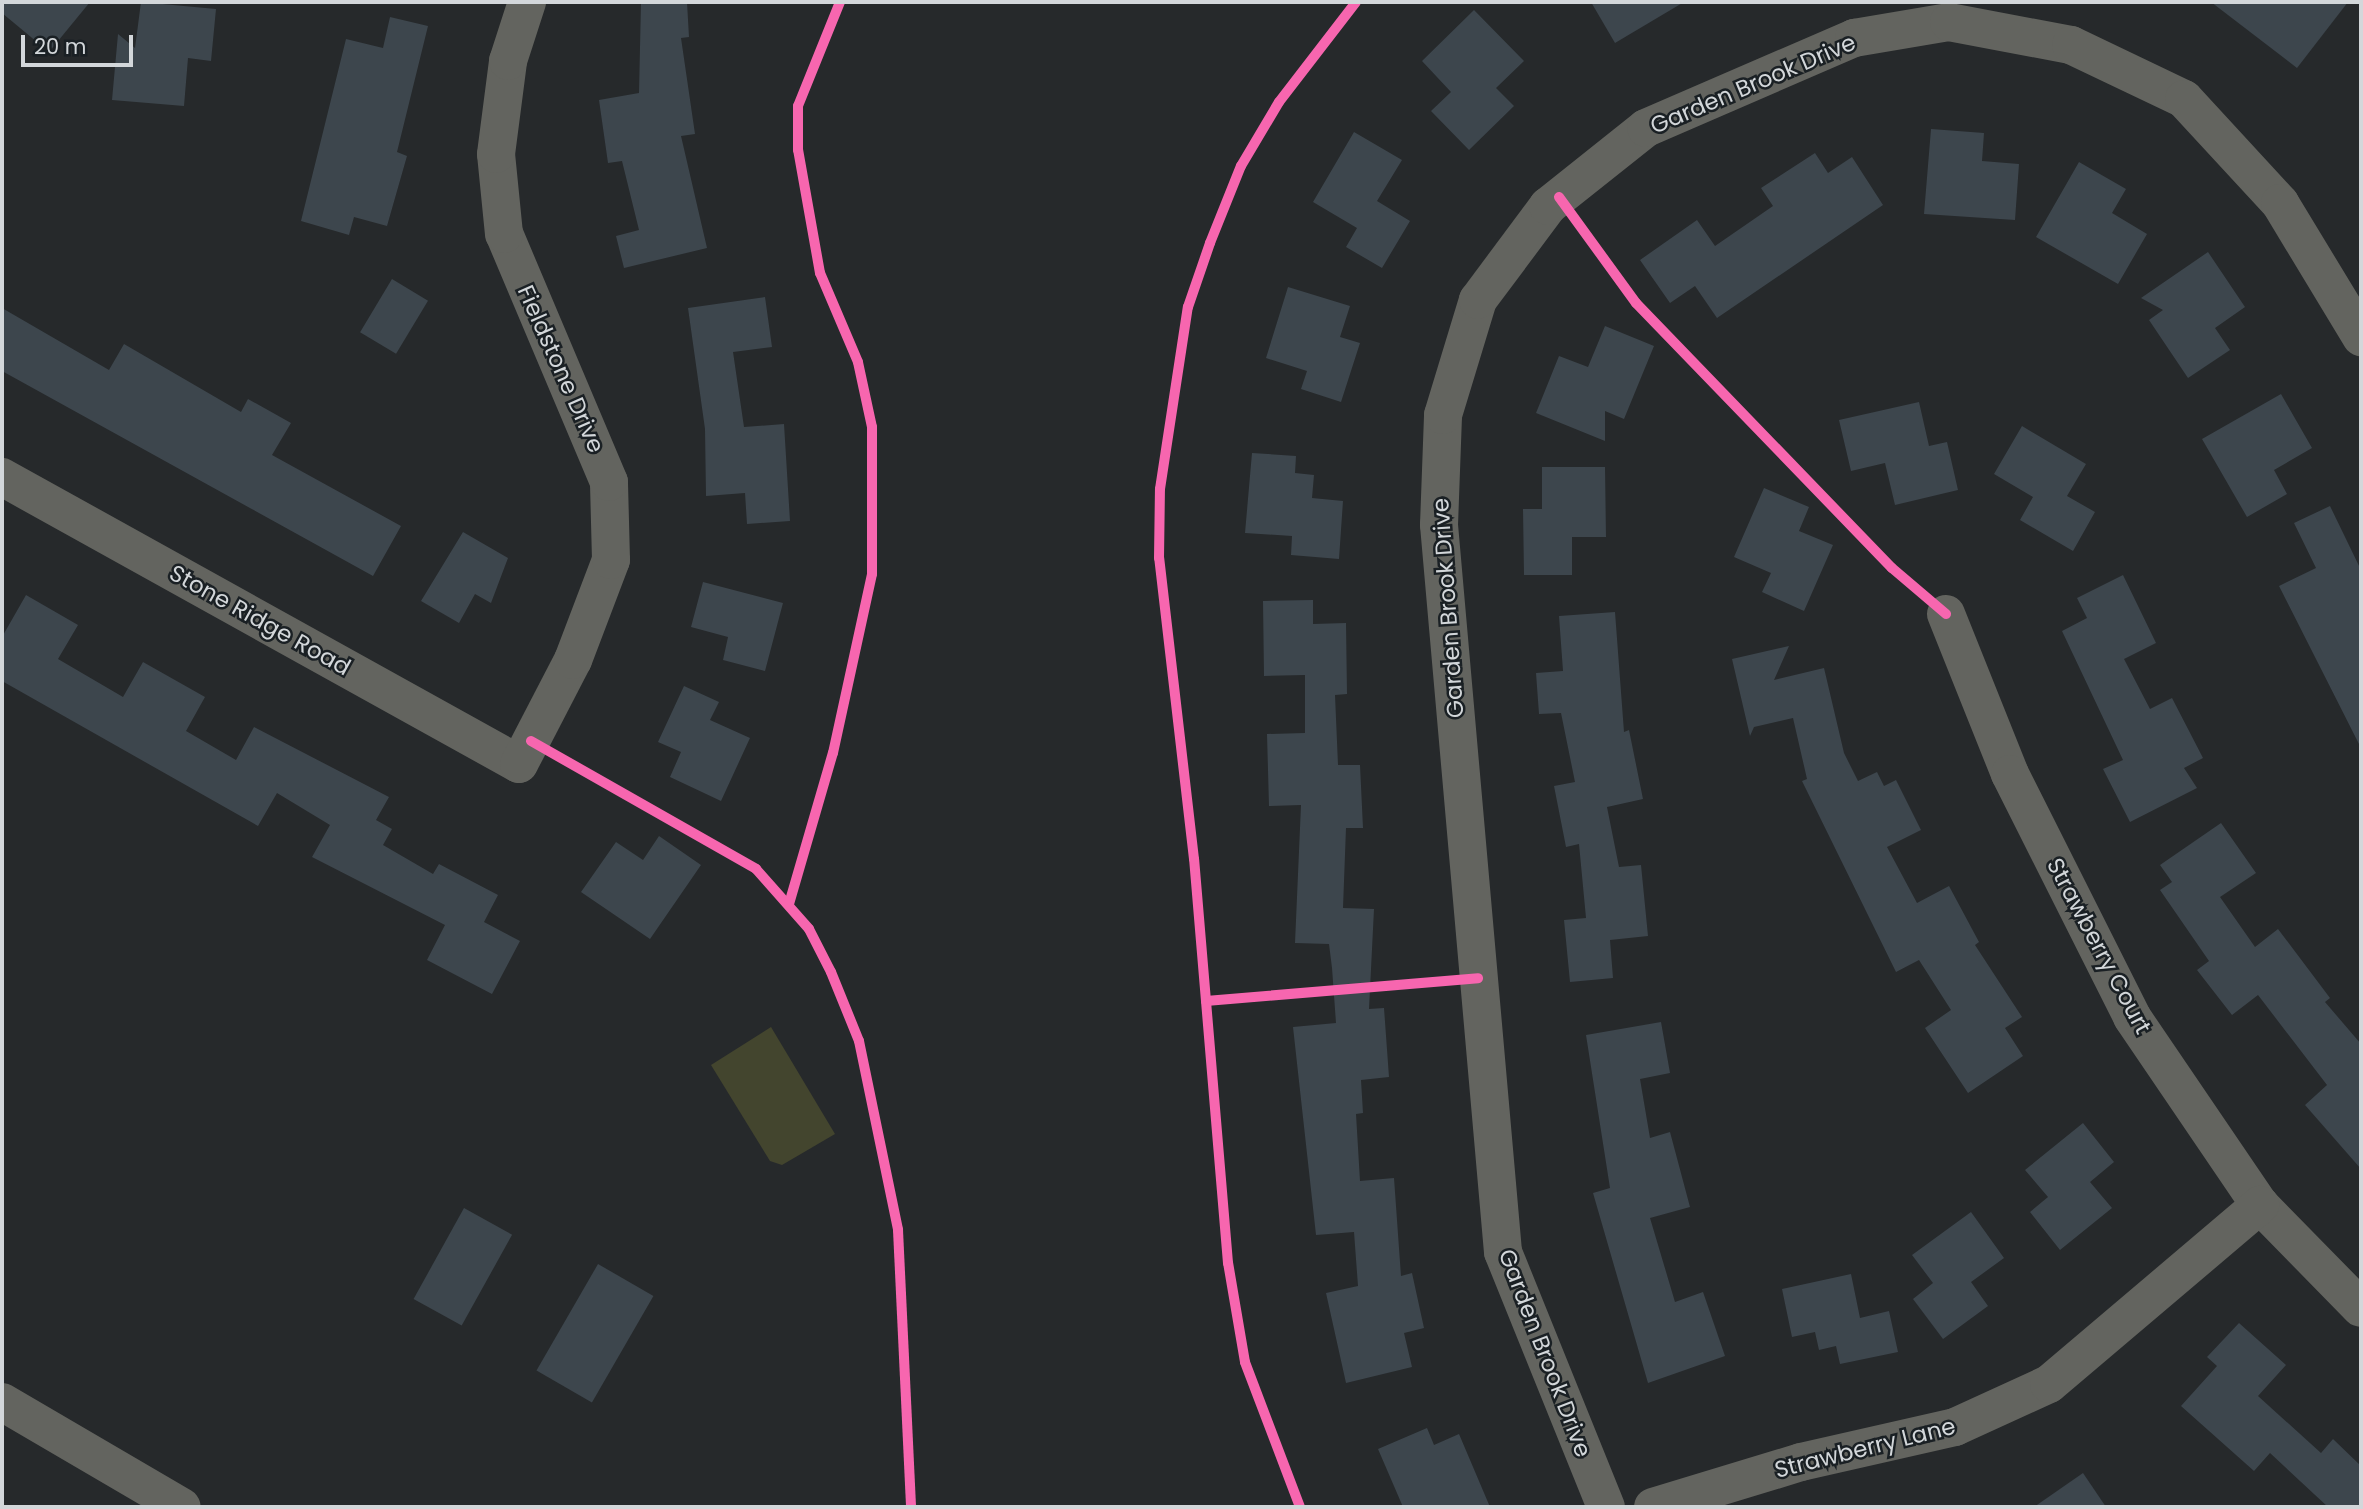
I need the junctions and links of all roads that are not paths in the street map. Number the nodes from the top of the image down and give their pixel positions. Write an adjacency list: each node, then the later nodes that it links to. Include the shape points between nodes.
1 (527, 2): 5 (street, Fieldstone Drive, via 508,61 496,154 504,234 609,482 611,560 573,660)
2 (2361, 337): 10 (street, Garden Brook Drive, via 2280,203 2184,99 2071,45 1949,23 1854,38 1646,128 1548,206 1478,300 1443,415 1438,525 1503,1252)
3 (2, 477): 5 (street, Stone Ridge Road)
4 (1946, 614): 6 (street, Strawberry Court, via 2010,774 2132,1017)
5 (519, 764)
6 (2260, 1205): 7 (street, Strawberry Court); 11 (street, Strawberry Lane, via 2049,1384 1955,1427 1801,1462)
7 (2361, 1308)
8 (2, 1402): 9 (street)
9 (182, 1507)
10 (1606, 1507)
11 (1653, 1507)

